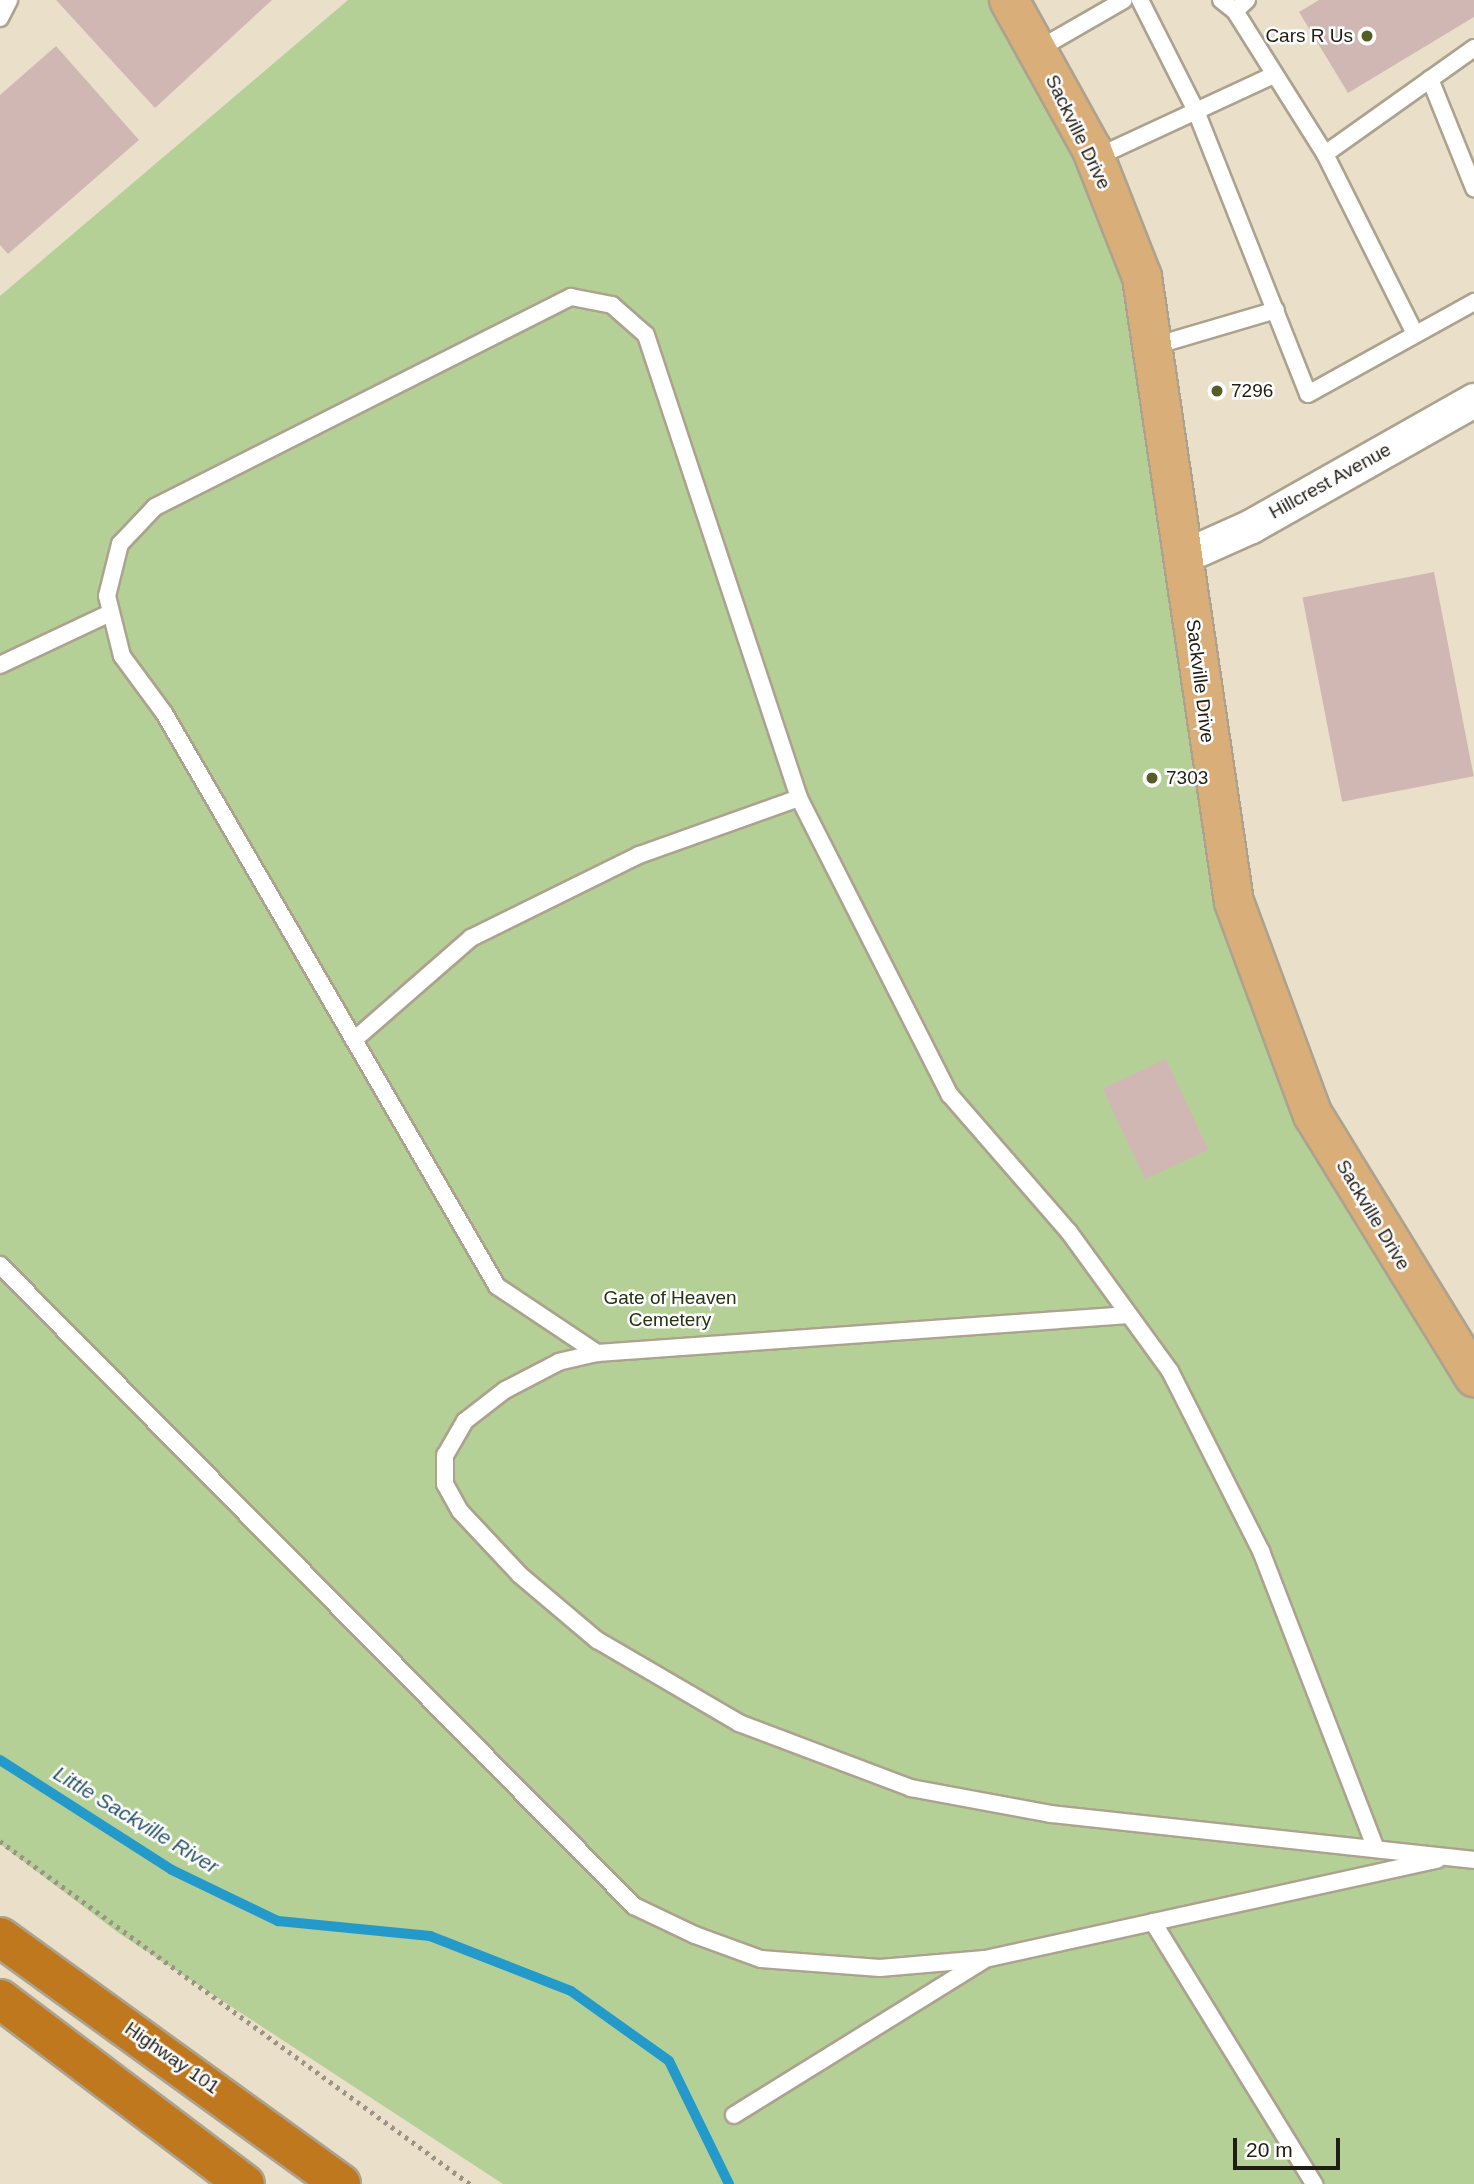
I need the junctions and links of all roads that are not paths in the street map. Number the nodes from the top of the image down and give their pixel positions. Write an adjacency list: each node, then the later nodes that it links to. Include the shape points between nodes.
1 (9, 0): 7 (lane)
2 (1009, 0): 9 (main road, Sackville Drive)
3 (1124, 0): 9 (lane)
4 (1140, 0): 12 (lane)
5 (1221, 0): 6 (lane)
6 (1241, 6): 10 (lane)
7 (0, 18)
8 (1474, 48): 11 (lane)
9 (1037, 50): 14 (main road, Sackville Drive)
10 (1272, 76): 12 (lane); 13 (lane)
11 (1430, 79): 13 (lane); 15 (lane)
12 (1196, 111): 14 (lane); 17 (lane)
13 (1325, 153): 18 (lane)
14 (1095, 158): 19 (main road, Sackville Drive, via 1142,277)
15 (1474, 188)
16 (1474, 302): 18 (lane)
17 (1276, 310): 18 (lane, via 1308,394); 19 (lane)
18 (1415, 332)
19 (1154, 346): 21 (main road, Sackville Drive)
20 (1474, 400): 21 (street, Hillcrest Avenue, via 1251,526)
21 (1184, 556): 29 (main road, Sackville Drive, via 1234,902 1313,1115)
22 (110, 613): 23 (lane); 24 (lane, via 107,596 120,544 155,507 571,297 612,305 646,335); 25 (lane, via 122,656 164,713)
23 (0, 665)
24 (799, 798): 25 (lane, via 639,855 471,938); 27 (lane, via 950,1095 1069,1232)
25 (354, 1040): 28 (lane, via 497,1286)
26 (0, 1265): 34 (lane, via 634,1906 761,1959 880,1968)
27 (1129, 1315): 28 (lane); 30 (lane, via 1170,1371 1261,1551)
28 (597, 1353): 30 (lane, via 559,1362 505,1390 465,1421 445,1465 445,1484 460,1511 520,1575 597,1640 739,1723 911,1788 1051,1814)
29 (1474, 1377)
30 (1376, 1849): 31 (lane)
31 (1467, 1862): 32 (lane)
32 (1153, 1922): 34 (lane); 39 (lane)
33 (0, 1937): 38 (highway, Highway 101)
34 (985, 1959): 36 (lane)
35 (0, 1999): 37 (highway)
36 (734, 2115)
37 (245, 2184)
38 (341, 2184)
39 (1314, 2184)

